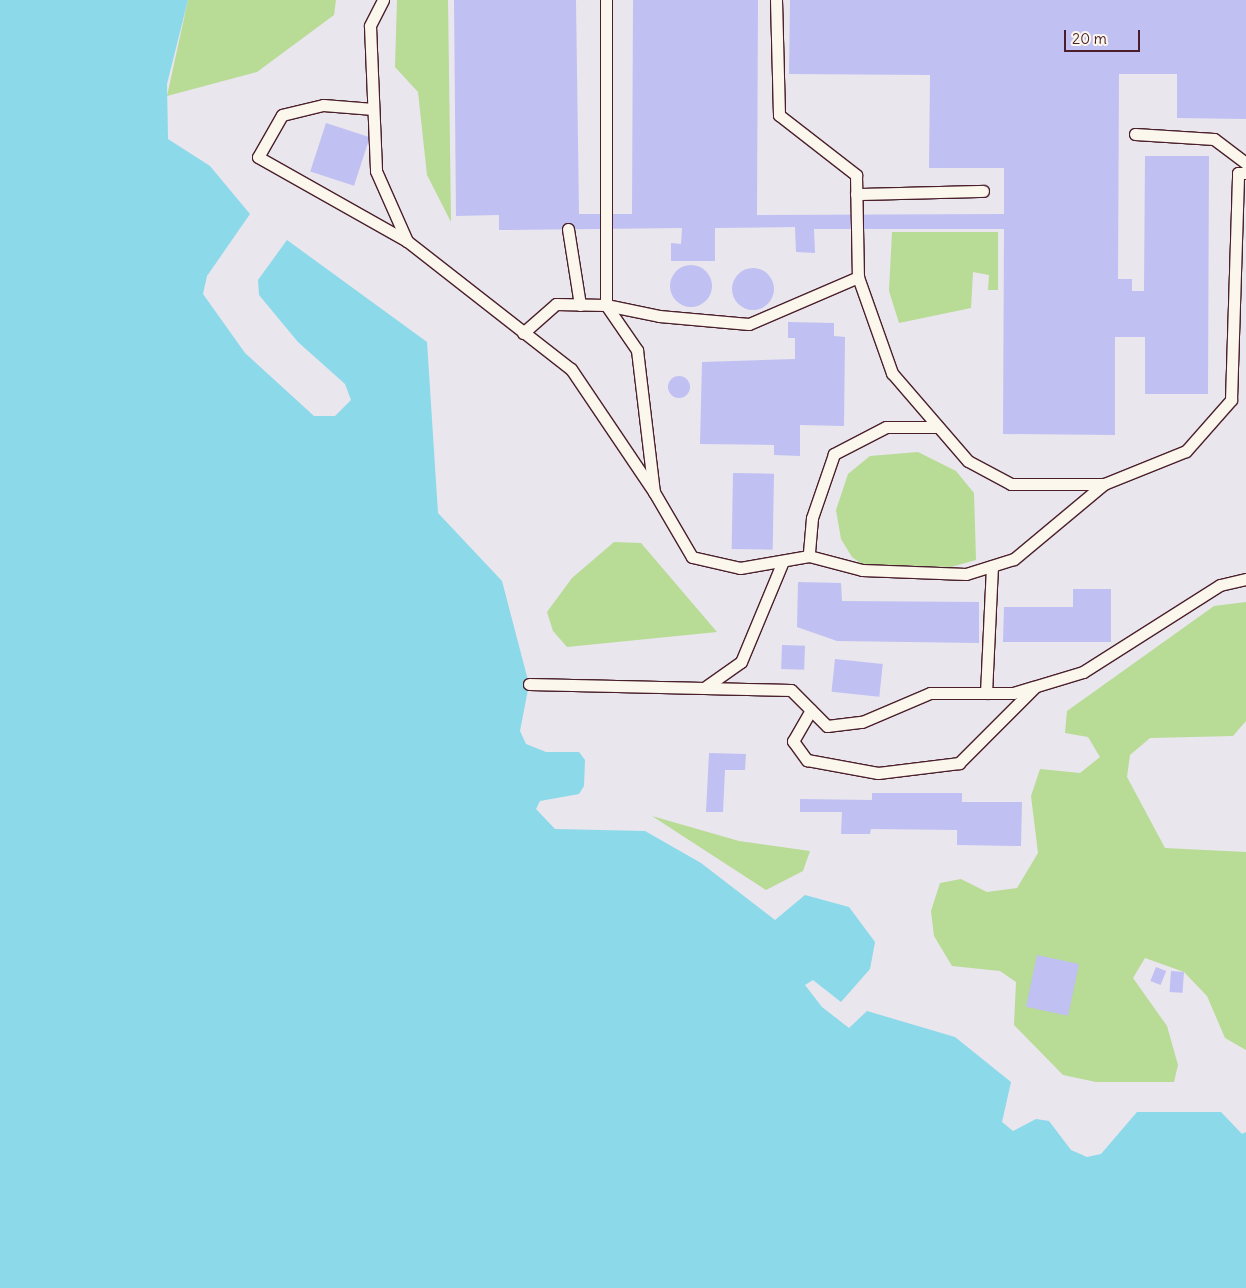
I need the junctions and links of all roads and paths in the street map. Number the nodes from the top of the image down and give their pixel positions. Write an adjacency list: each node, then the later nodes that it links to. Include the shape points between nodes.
1 (382, 0): 4 (lane, via 370,26)
2 (606, 0): 14 (lane)
3 (776, 0): 9 (lane, via 779,115 856,175)
4 (373, 109): 11 (lane, via 376,171); 11 (lane, via 323,105 282,115 258,157)
5 (1135, 134): 6 (lane, via 1214,139)
6 (1246, 163)
7 (1246, 173): 17 (lane, via 1238,172 1231,400 1186,451)
8 (983, 191): 9 (lane)
9 (856, 194): 12 (lane)
10 (568, 229): 13 (lane)
11 (407, 240): 15 (lane)
12 (858, 277): 14 (lane, via 749,324 659,316); 16 (lane, via 892,373)
13 (580, 305): 14 (lane); 15 (lane, via 556,304)
14 (606, 305): 18 (lane, via 637,350)
15 (522, 333): 18 (lane, via 571,369)
16 (938, 427): 17 (lane, via 968,461 1011,484); 19 (lane, via 886,427 834,454 812,518)
17 (1104, 484): 21 (lane, via 1014,559)
18 (654, 492): 20 (lane, via 692,557 740,568)
19 (809, 556): 20 (lane); 21 (lane, via 862,570 966,574)
20 (783, 561): 25 (lane, via 741,662)
21 (992, 566): 26 (lane)
22 (1246, 579): 24 (lane, via 1220,584 1083,672)
23 (529, 684): 25 (lane)
24 (1037, 686): 26 (lane, via 1012,693); 27 (lane, via 959,763 878,773 807,760 793,740)
25 (704, 688): 27 (lane, via 791,690)
26 (986, 693): 27 (lane, via 930,693 862,722 827,726)
27 (811, 710)

